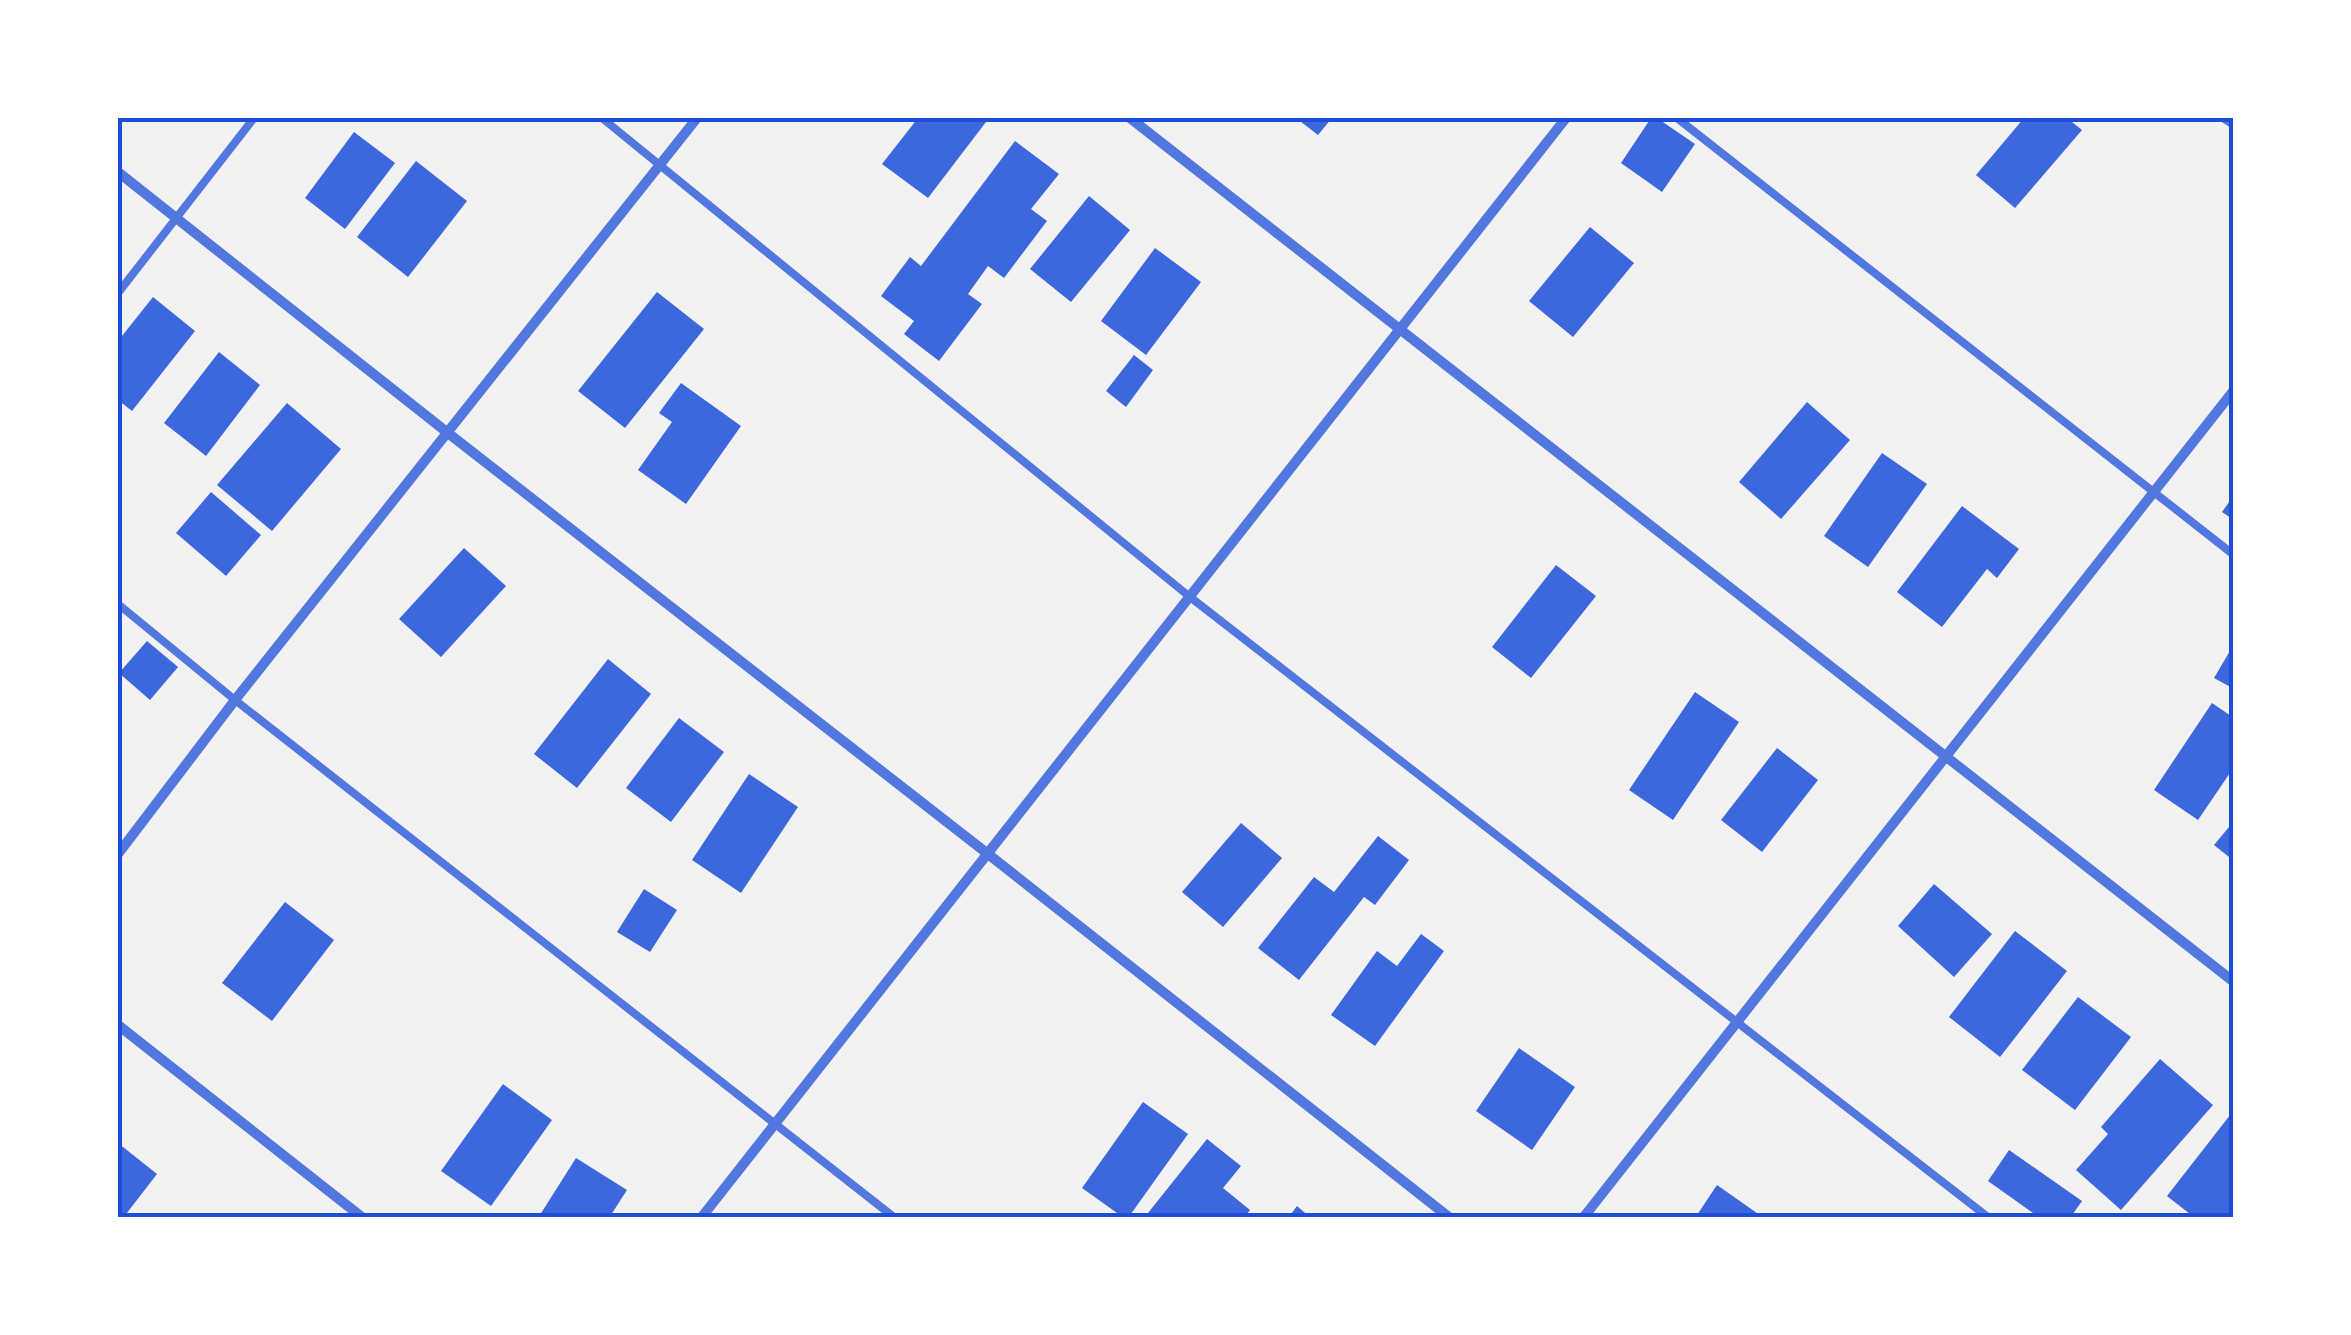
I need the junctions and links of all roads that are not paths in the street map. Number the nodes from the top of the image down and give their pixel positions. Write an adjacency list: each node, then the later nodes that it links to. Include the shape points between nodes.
1 (254, 118): 11 (lane)
2 (602, 118): 9 (lane)
3 (697, 118): 9 (street)
4 (1130, 118): 13 (street)
5 (1566, 118): 13 (street)
6 (1677, 118): 16 (lane)
7 (2225, 118): 8 (street)
8 (2234, 124)
9 (660, 164): 15 (street); 18 (lane)
10 (118, 172): 11 (street)
11 (176, 218): 12 (lane); 15 (street)
12 (118, 293)
13 (1400, 330): 18 (street); 21 (street)
14 (2234, 390): 16 (street)
15 (448, 433): 20 (street); 23 (street)
16 (2152, 492): 17 (lane); 21 (street)
17 (2234, 555)
18 (1190, 598): 23 (street); 25 (lane)
19 (118, 604): 20 (lane)
20 (236, 700): 22 (street); 27 (lane)
21 (1946, 756): 24 (street); 25 (street)
22 (118, 854)
23 (988, 854): 27 (street); 31 (street)
24 (2234, 982)
25 (1738, 1024): 32 (street); 33 (lane)
26 (118, 1025): 28 (street)
27 (774, 1125): 29 (street); 30 (lane)
28 (364, 1218)
29 (701, 1218)
30 (895, 1218)
31 (1450, 1218)
32 (1583, 1218)
33 (1989, 1218)

